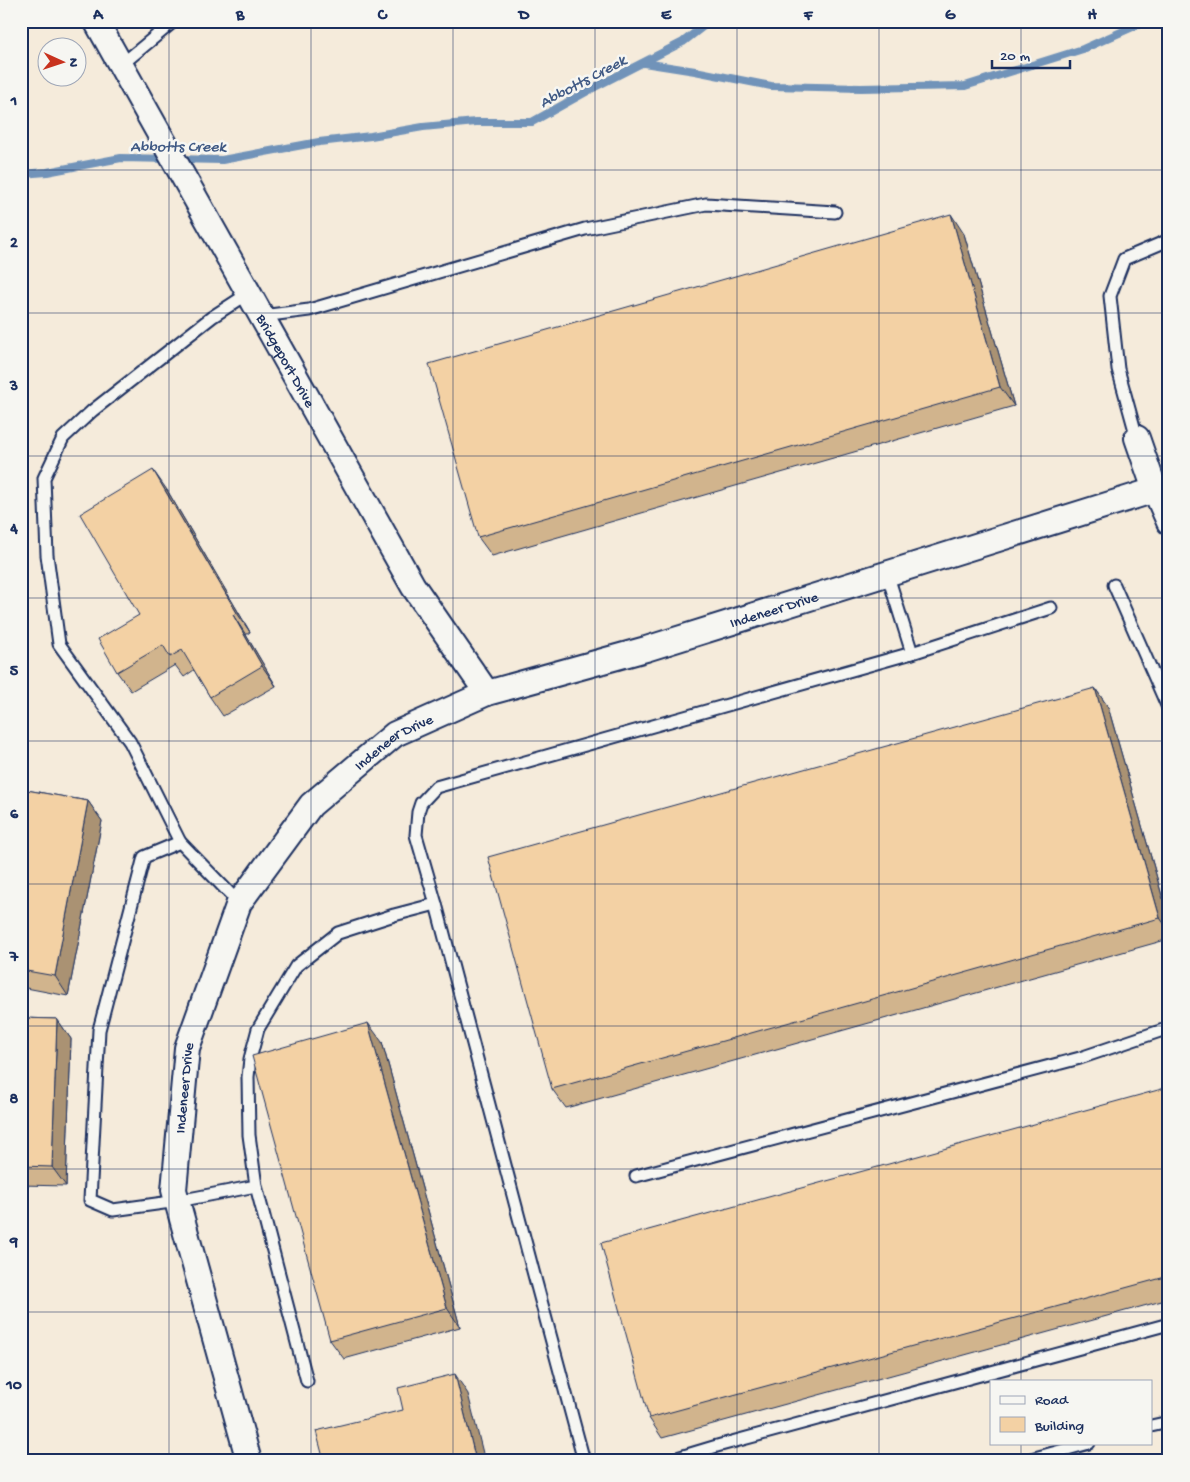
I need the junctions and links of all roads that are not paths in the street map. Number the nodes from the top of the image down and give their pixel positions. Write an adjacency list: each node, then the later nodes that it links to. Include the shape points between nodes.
1 (96, 21): 3 (street, Bridgeport Drive)
2 (174, 21): 3 (lane)
3 (121, 65): 6 (street, Bridgeport Drive)
4 (836, 212): 7 (lane, via 706,204 585,229 309,310)
5 (1169, 240): 8 (lane, via 1124,259 1110,296 1118,369)
6 (248, 293): 7 (street, Bridgeport Drive); 17 (lane, via 212,317 62,438 44,478 47,555 59,644 130,742)
7 (262, 316): 15 (street, Bridgeport Drive, via 413,586)
8 (1136, 438): 9 (street)
9 (1154, 490): 10 (street); 11 (street, Indeneer Drive)
10 (1169, 522)
11 (887, 573): 14 (lane); 15 (street, Indeneer Drive, via 646,649)
12 (1114, 584): 16 (lane)
13 (1051, 608): 14 (lane)
14 (912, 653): 19 (lane, via 436,787 421,803 416,835)
15 (487, 693): 18 (street, Indeneer Drive, via 395,734 318,799)
16 (1169, 710)
17 (180, 842): 18 (lane); 23 (lane, via 144,857 99,1030 90,1200 113,1210)
18 (239, 903): 23 (street, Indeneer Drive, via 187,1048 174,1190)
19 (436, 904): 22 (lane, via 338,934 296,966 258,1029 250,1059 249,1135); 30 (lane)
20 (1169, 1028): 21 (lane, via 1080,1058)
21 (636, 1176)
22 (256, 1186): 23 (lane); 25 (lane)
23 (178, 1201): 29 (street, Indeneer Drive)
24 (1169, 1324): 31 (lane)
25 (308, 1381)
26 (1169, 1422): 27 (lane)
27 (1152, 1426)
28 (1085, 1444): 32 (lane)
29 (249, 1461)
30 (584, 1461)
31 (666, 1461)
32 (1024, 1461)

